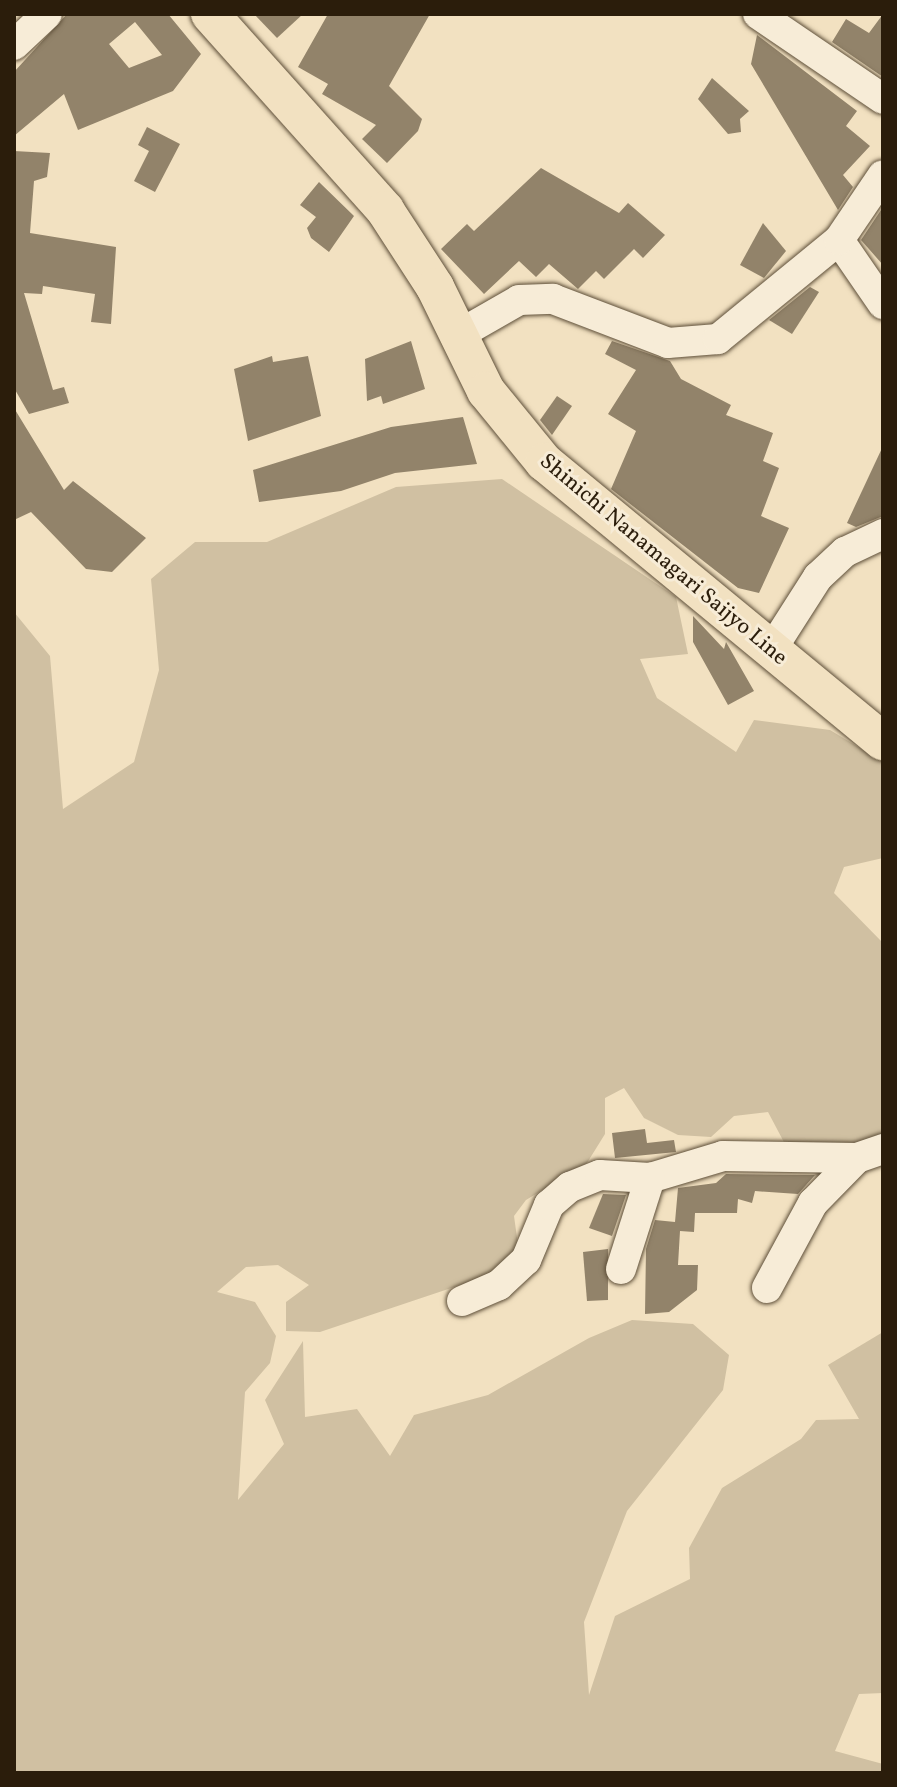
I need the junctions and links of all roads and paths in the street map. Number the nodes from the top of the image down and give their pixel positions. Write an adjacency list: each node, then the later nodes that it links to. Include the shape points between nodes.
1 (47, 14): 4 (street)
2 (210, 14): 9 (main road, Shinichi Nanamagari Saijyo Line, via 385,210)
3 (758, 14): 5 (street)
4 (14, 45)
5 (883, 99)
6 (883, 175): 7 (street)
7 (839, 240): 8 (street); 9 (street, via 737,329 693,347 553,299 519,300)
8 (883, 304)
9 (458, 335): 11 (main road, Shinichi Nanamagari Saijyo Line, via 486,391 544,462 700,586)
10 (883, 534): 11 (street, via 845,552 818,577)
11 (770, 652): 12 (main road, Shinichi Nanamagari Saijyo Line)
12 (883, 741)
13 (870, 1154): 14 (street, via 723,1156); 16 (street, via 813,1203)
14 (650, 1178): 15 (street); 17 (street, via 600,1175 570,1187 549,1205 526,1260 499,1285)
15 (621, 1269)
16 (767, 1288)
17 (462, 1301)

